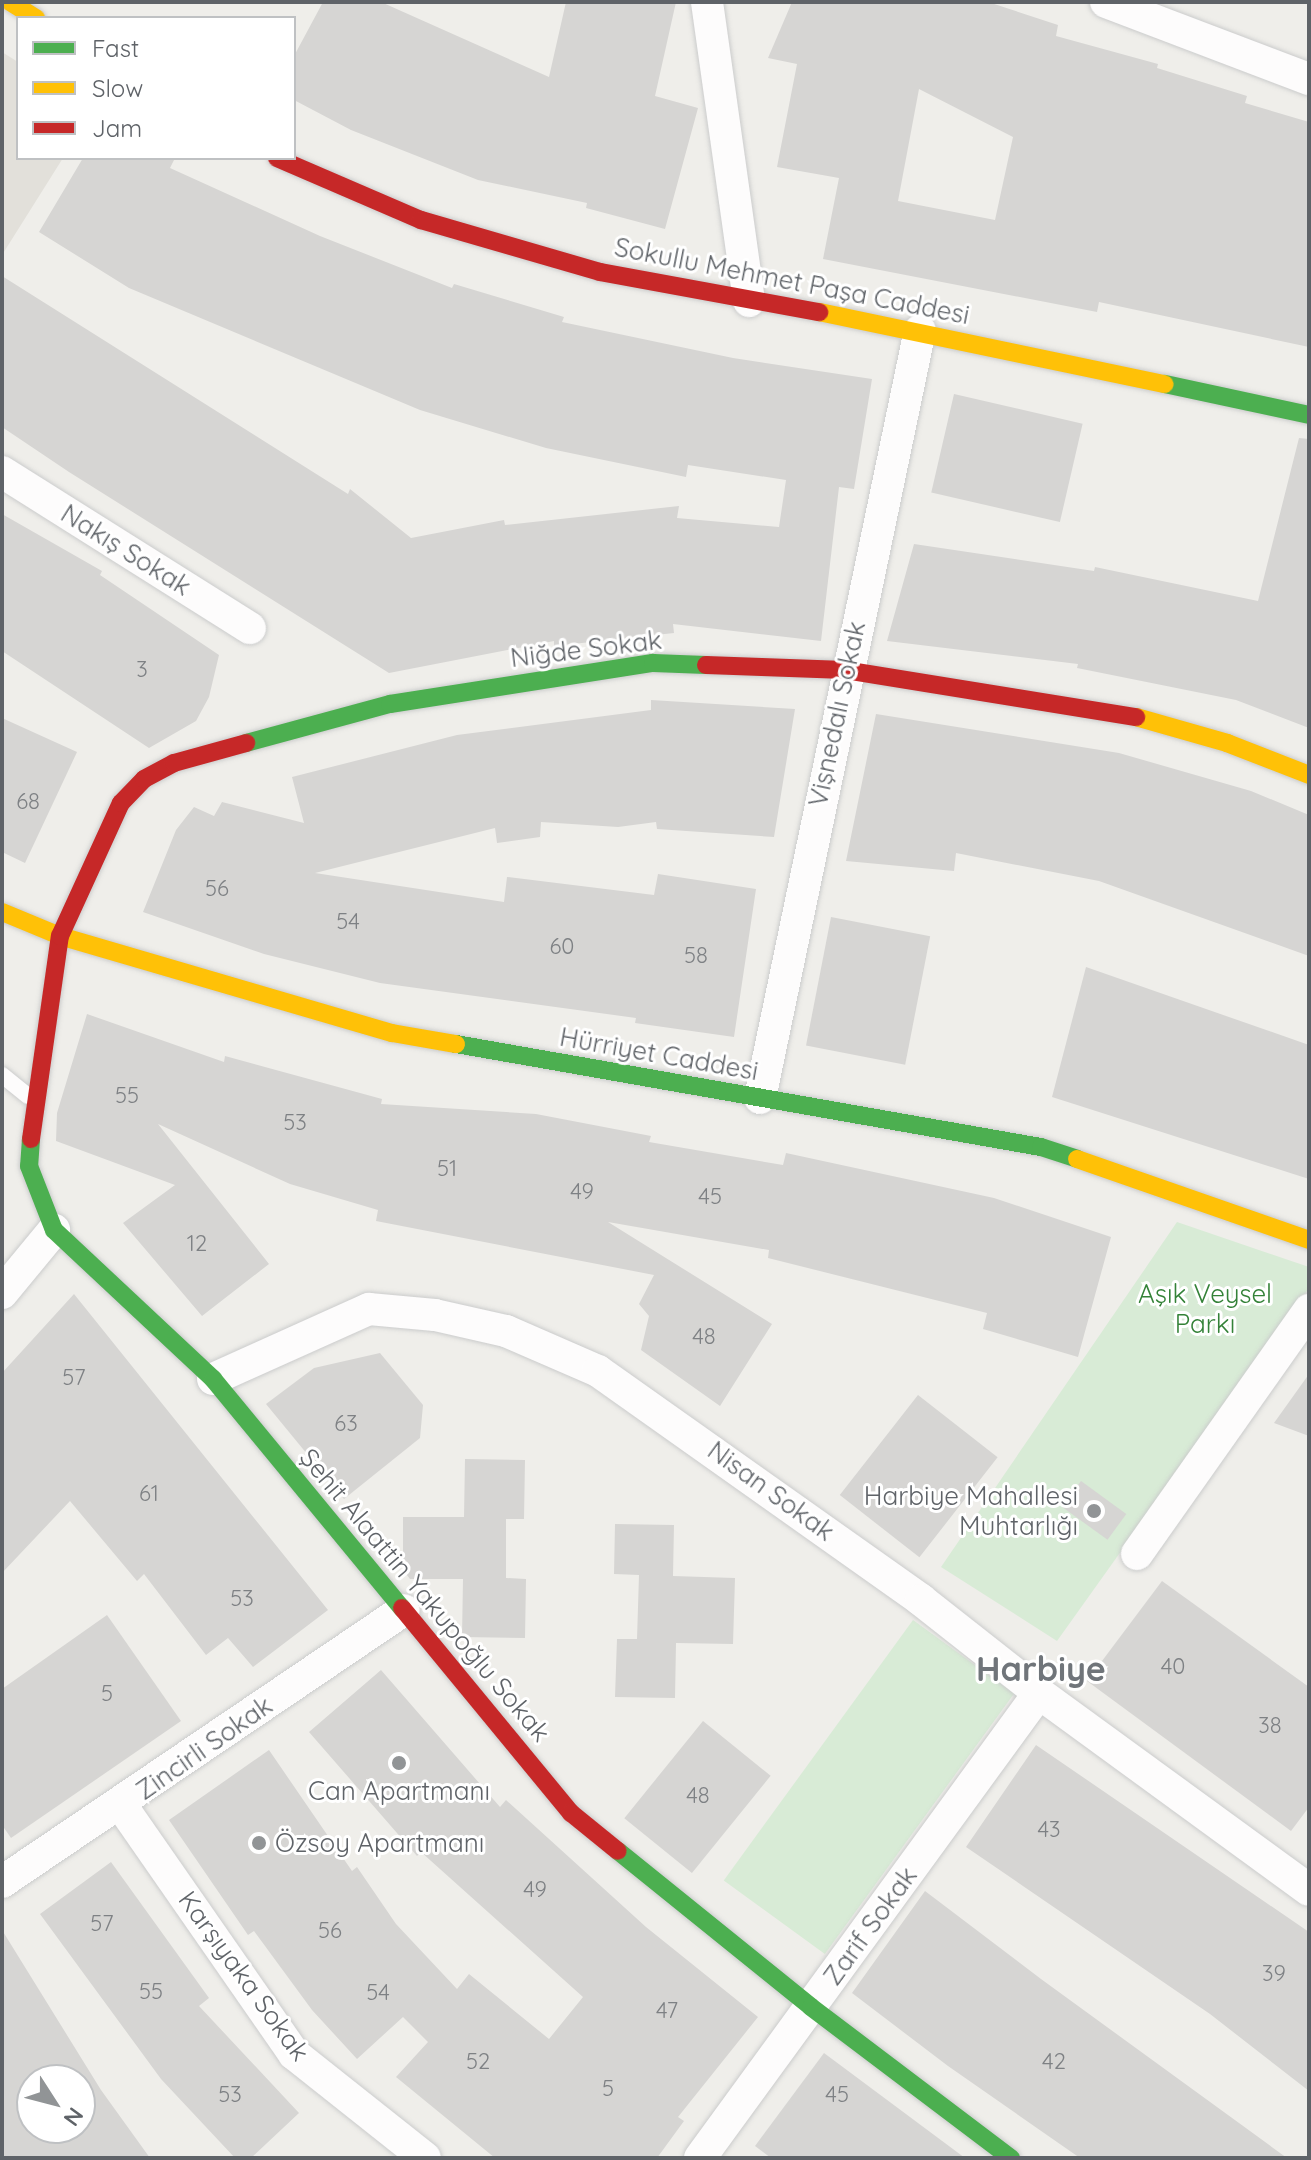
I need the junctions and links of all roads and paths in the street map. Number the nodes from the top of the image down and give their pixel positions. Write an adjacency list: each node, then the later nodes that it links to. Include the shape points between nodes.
1 (10, 2): 4 (street)
2 (707, 2): 7 (street)
3 (1106, 2): 5 (street)
4 (33, 16)
5 (1309, 79)
6 (282, 160): 7 (street, Sokullu Mehmet Paşa Caddesi, via 421,220 600,272)
7 (749, 301): 8 (street, Sokullu Mehmet Paşa Caddesi)
8 (920, 330): 9 (street, Sokullu Mehmet Paşa Caddesi); 12 (street, Vişnedalı Sokak)
9 (1309, 415)
10 (2, 472): 11 (street, Nakış Sokak)
11 (250, 628)
12 (845, 670): 13 (street, Niğde Sokak, via 1122,713 1227,743); 15 (street, Niğde Sokak, via 653,663 390,704 174,763 144,779 121,803); 17 (street, Vişnedalı Sokak)
13 (1309, 775)
14 (2, 912): 15 (street, Hürriyet Caddesi)
15 (60, 936): 17 (street, Hürriyet Caddesi, via 392,1033); 18 (street, Şehit Alaattin Yakupoğlu Sokak)
16 (2, 1075): 18 (lane)
17 (760, 1098): 20 (street, Hürriyet Caddesi, via 1041,1147)
18 (33, 1100): 19 (street, Şehit Alaattin Yakupoğlu Sokak, via 29,1166)
19 (54, 1230): 21 (street); 23 (street, Şehit Alaattin Yakupoğlu Sokak)
20 (1309, 1240)
21 (2, 1293)
22 (1309, 1310): 24 (street)
23 (213, 1379): 25 (street, Şehit Alaattin Yakupoğlu Sokak); 26 (street, Nisan Sokak, via 369,1309 435,1315 506,1331 598,1371 689,1431)
24 (1137, 1554)
25 (404, 1610): 27 (street, Zincirli Sokak); 30 (street, Şehit Alaattin Yakupoğlu Sokak, via 571,1813)
26 (1039, 1693): 29 (street, Nisan Sokak); 30 (street, Zarif Sokak)
27 (121, 1805): 28 (street, Zincirli Sokak); 31 (street, Karşıyaka Sokak, via 294,2054)
28 (2, 1882)
29 (1309, 1890)
30 (811, 2007): 32 (street, Zarif Sokak); 33 (street, Şehit Alaattin Yakupoğlu Sokak)
31 (425, 2158)
32 (700, 2158)
33 (1011, 2158)

